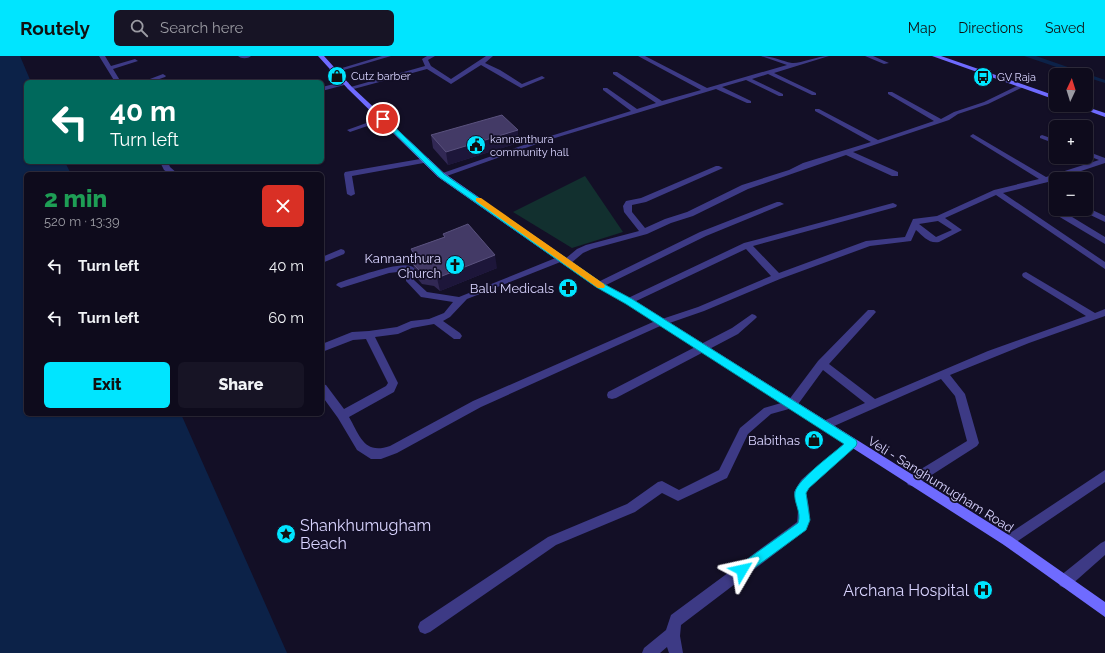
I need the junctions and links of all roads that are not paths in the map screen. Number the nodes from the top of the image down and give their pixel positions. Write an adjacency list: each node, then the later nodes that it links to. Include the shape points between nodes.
1 (102, 56): 19 (street)
2 (241, 56): 3 (street)
3 (248, 56)
4 (321, 56): 20 (main road, Veli - Sanghumugham Road)
5 (388, 56): 20 (street)
6 (432, 56): 18 (street, via 425,59)
7 (490, 56): 16 (street)
8 (641, 56): 33 (street)
9 (764, 56): 17 (street)
10 (826, 56): 17 (street)
11 (868, 56): 15 (street)
12 (935, 56): 29 (main road)
13 (943, 56): 35 (main road)
14 (135, 61): 19 (street)
15 (886, 62)
16 (481, 63): 18 (street, via 451,82); 24 (street, via 521,86)
17 (792, 65): 21 (street)
18 (428, 67): 28 (street)
19 (110, 68): 26 (street)
20 (335, 71): 28 (main road, Veli - Sanghumugham Road)
21 (768, 72): 25 (street); 36 (street)
22 (615, 73): 40 (street)
23 (163, 76): 27 (street)
24 (542, 78)
25 (746, 78): 30 (street); 37 (street)
26 (117, 80)
27 (150, 80)
28 (348, 85): 31 (street); 47 (main road, Veli - Sanghumugham Road)
29 (1021, 86): 38 (main road); 48 (street, via 986,103)
30 (716, 87): 33 (street); 39 (street)
31 (324, 89)
32 (605, 89): 44 (street)
33 (707, 90): 40 (street)
34 (890, 93): 48 (street)
35 (1049, 93)
36 (814, 94)
37 (781, 95)
38 (1049, 96)
39 (749, 102)
40 (662, 104): 44 (street)
41 (1093, 108): 45 (main road)
42 (817, 110): 53 (street)
43 (1093, 111): 46 (main road)
44 (636, 112): 62 (street)
45 (1105, 112)
46 (1105, 115)
47 (383, 119): 49 (street); 56 (main road, Veli - Sanghumugham Road)
48 (940, 120): 53 (street)
49 (350, 130)
50 (973, 136): 63 (street)
51 (1042, 137): 52 (street)
52 (1049, 140)
53 (878, 143): 54 (street)
54 (846, 152): 61 (street); 73 (street, via 745,187 690,214)
55 (1093, 156): 57 (street)
56 (426, 160): 62 (main road, Veli - Sanghumugham Road); 65 (street, via 348,174)
57 (1105, 161): 63 (street)
58 (165, 164): 60 (street)
59 (719, 168): 73 (street, via 643,200 629,203 628,212)
60 (172, 172)
61 (895, 174)
62 (441, 175): 78 (main road, Veli - Sanghumugham Road)
63 (1045, 180): 64 (street)
64 (997, 192): 70 (street); 79 (street)
65 (350, 194)
66 (780, 204): 83 (street, via 703,234)
67 (893, 205): 75 (street)
68 (1093, 213): 71 (street)
69 (1064, 216): 74 (street)
70 (939, 218): 72 (street, via 916,221); 72 (street, via 958,230 936,240)
71 (1105, 219)
72 (914, 225): 81 (street, via 908,239 869,243)
73 (644, 232): 78 (street, via 589,247)
74 (1105, 240)
75 (747, 245): 81 (street); 85 (street)
76 (341, 252): 77 (street)
77 (324, 259)
78 (564, 261): 83 (main road, Veli - Sanghumugham Road); 84 (street)
79 (1105, 266)
80 (1026, 275): 89 (street)
81 (777, 277): 91 (street)
82 (341, 285): 84 (street, via 389,270 410,268 410,281 424,295)
83 (599, 285): 85 (main road, Veli - Sanghumugham Road)
84 (459, 300): 90 (street, via 447,315)
85 (629, 301): 91 (main road, Veli - Sanghumugham Road)
86 (871, 312): 96 (street)
87 (1105, 312): 89 (street)
88 (752, 317): 95 (street, via 735,331)
89 (1094, 317): 97 (street)
90 (435, 320): 92 (street); 93 (street)
91 (663, 323): 95 (main road, Veli - Sanghumugham Road); 102 (street, via 477,404 399,448 381,454 371,454 361,446)
92 (369, 335): 94 (street, via 352,336); 102 (street, via 393,383 390,389)
93 (457, 336)
94 (324, 347)
95 (702, 348): 99 (street); 100 (main road, Veli - Sanghumugham Road)
96 (822, 364): 100 (street); 101 (street)
97 (942, 374): 101 (street); 106 (street, via 960,394 973,443)
98 (324, 391): 102 (street)
99 (612, 395)
100 (792, 404): 103 (main road, Veli - Sanghumugham Road); 111 (street, via 768,411 744,431 723,474 678,496 662,486 631,508 552,541)
101 (874, 404): 103 (street)
102 (342, 415)
103 (825, 425): 104 (main road, Veli - Sanghumugham Road)
104 (852, 443): 106 (main road, Veli - Sanghumugham Road); 112 (street, via 805,484 800,492 805,520 802,526 682,614 672,627)
105 (1105, 475): 107 (street)
106 (912, 481): 107 (main road, Veli - Sanghumugham Road)
107 (1008, 541): 109 (main road, Veli - Sanghumugham Road)
108 (1105, 547): 109 (street)
109 (1065, 581): 110 (main road, Veli - Sanghumugham Road)
110 (1105, 610)
111 (425, 628)
112 (672, 634): 113 (street); 114 (street)
113 (649, 653)
114 (676, 653)

